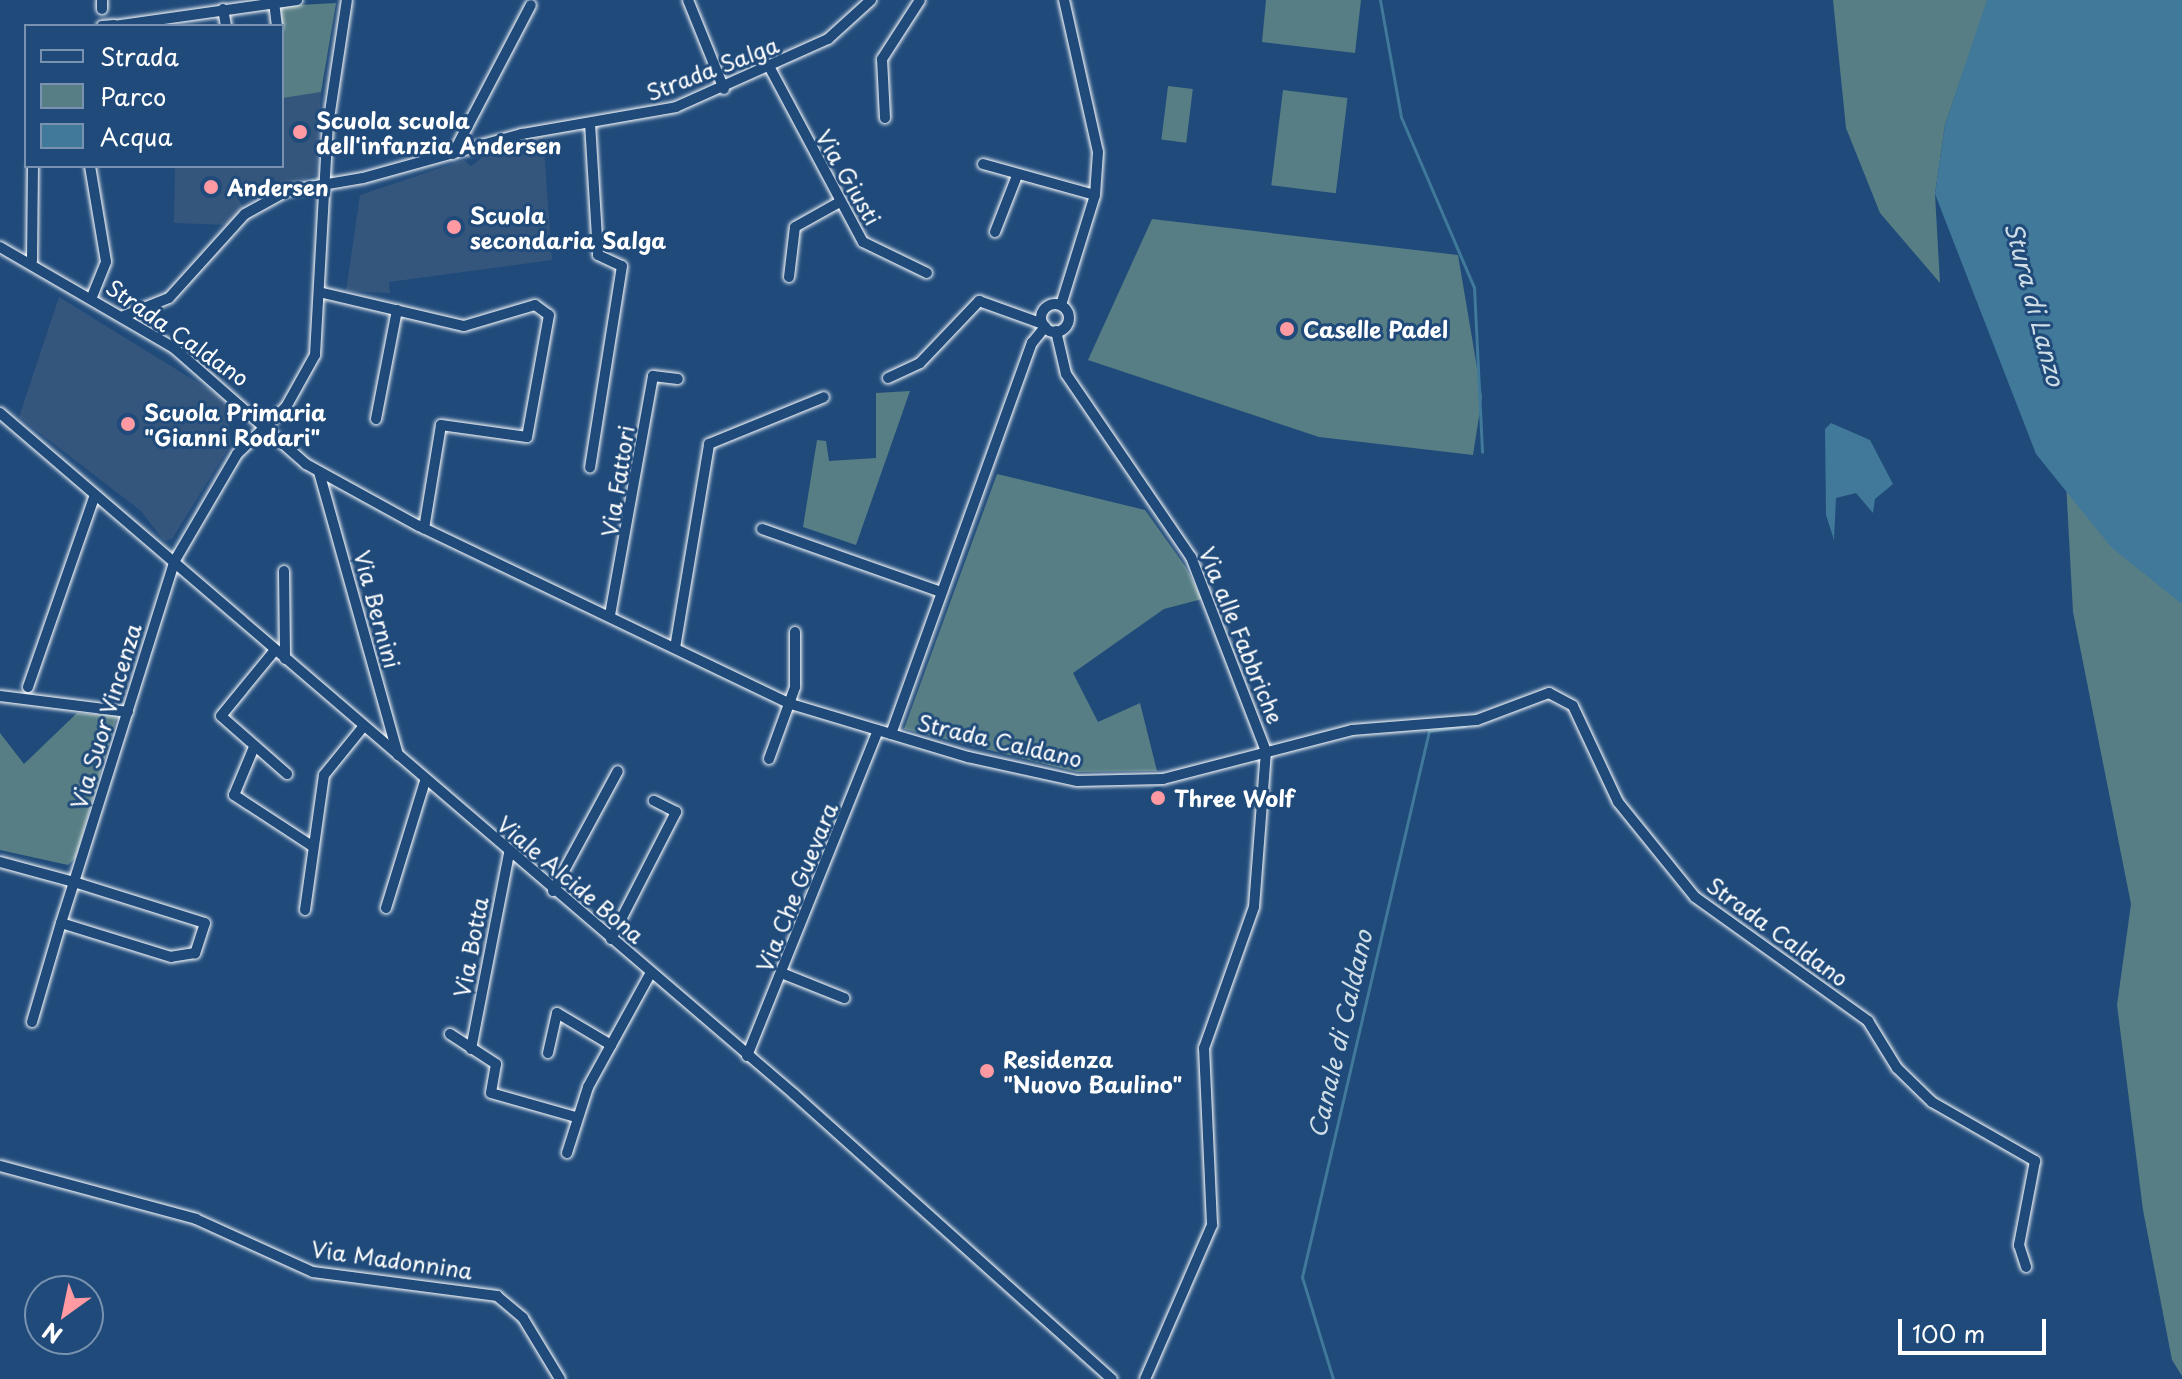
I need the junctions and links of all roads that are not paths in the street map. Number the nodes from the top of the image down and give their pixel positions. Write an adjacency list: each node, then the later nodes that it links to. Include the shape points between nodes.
1 (297, 0): 7 (street)
2 (347, 0): 23 (street, Via Suor Vincenza)
3 (688, 0): 15 (street)
4 (871, 0): 14 (street, Strada Salga, via 828,39)
5 (920, 0): 16 (street, via 882,59)
6 (1064, 0): 24 (street, via 1078,82 1096,127)
7 (274, 2): 9 (street); 13 (street)
8 (531, 5): 18 (street)
9 (223, 9): 10 (street); 12 (street)
10 (174, 21): 11 (street)
11 (129, 24)
12 (226, 24)
13 (277, 24)
14 (771, 70): 15 (street, Strada Salga); 25 (street, Via Giusti)
15 (724, 89): 17 (street, Strada Salga, via 634,118)
16 (885, 118)
17 (590, 123): 18 (street, Strada Salga); 43 (street, via 598,255 622,266)
18 (453, 154): 23 (street, Strada Salga)
19 (983, 164): 22 (street)
20 (33, 168): 28 (street)
21 (90, 168): 32 (street, via 106,262)
22 (1016, 178): 24 (street); 26 (street)
23 (325, 182): 31 (street, Via Suor Vincenza); 35 (street, Strada Salga, via 245,214 184,287)
24 (1095, 195): 33 (street)
25 (840, 202): 29 (street, Via Giusti, via 863,242); 30 (street, via 795,227)
26 (995, 232)
27 (0, 247): 28 (street, Strada Caldano)
28 (32, 261): 32 (street, Strada Caldano)
29 (927, 273)
30 (789, 277)
31 (323, 293): 34 (street); 42 (street, Via Suor Vincenza, via 315,355)
32 (92, 296): 35 (street, Strada Caldano)
33 (1061, 305): 36 (street, via 1045,308); 36 (street, via 1069,320)
34 (397, 310): 41 (street); 46 (street, via 464,326 535,305 550,322 527,437 441,425)
35 (124, 316): 42 (street, Strada Caldano)
36 (1048, 327): 37 (street, via 979,301 920,363); 50 (street); 64 (street, Via alle Fabbriche, via 1066,374 1191,557)
37 (888, 378)
38 (678, 379): 51 (street, Via Fattori, via 653,376)
39 (824, 397): 53 (street, via 709,444)
40 (0, 413): 45 (street, Viale Alcide Bona)
41 (376, 419)
42 (269, 424): 44 (street, Strada Caldano); 48 (street, Via Suor Vincenza, via 237,454)
43 (590, 467)
44 (319, 472): 46 (street, Strada Caldano); 65 (street, Via Bernini)
45 (95, 495): 48 (street, Viale Alcide Bona); 56 (street)
46 (424, 529): 51 (street, Strada Caldano)
47 (762, 529): 50 (street)
48 (174, 562): 54 (street, Viale Alcide Bona); 59 (street, Via Suor Vincenza)
49 (284, 571): 55 (street)
50 (941, 592): 62 (street)
51 (610, 615): 53 (street, Strada Caldano)
52 (795, 632): 58 (street)
53 (675, 648): 58 (street, Strada Caldano)
54 (275, 650): 55 (street, Viale Alcide Bona); 63 (street, via 222,711)
55 (285, 659): 60 (street, Viale Alcide Bona)
56 (28, 687)
57 (0, 696): 59 (street)
58 (791, 704): 61 (street, Strada Caldano); 66 (street)
59 (128, 712): 74 (street, Via Suor Vincenza)
60 (363, 727): 65 (street, Viale Alcide Bona); 71 (street, via 324,775)
61 (878, 730): 62 (street, Strada Caldano); 81 (street, Via Che Guevara)
62 (891, 734): 64 (street, Strada Caldano, via 1077,781 1163,779)
63 (254, 747): 68 (street); 71 (street, via 234,795)
64 (1266, 751): 92 (street, Strada Caldano, via 1352,730 1477,720 1549,693 1573,706 1618,802 1695,897 1868,1021 1897,1068 1942,1110 2035,1161 2019,1245); 95 (street, Via alle Fabbriche, via 1254,907 1204,1048 1202,1127 1212,1225)
65 (398, 757): 69 (street, Viale Alcide Bona)
66 (769, 759)
67 (618, 771): 75 (street)
68 (287, 774)
69 (425, 781): 72 (street, Viale Alcide Bona); 76 (street)
70 (654, 801): 79 (street, via 676,812)
71 (312, 846): 77 (street)
72 (509, 853): 75 (street, Viale Alcide Bona); 86 (street, Via Botta)
73 (0, 862): 74 (street)
74 (74, 882): 78 (street, Via Suor Vincenza); 78 (street, via 205,923 195,953 171,957)
75 (553, 891): 79 (street, Viale Alcide Bona)
76 (386, 908)
77 (305, 910)
78 (61, 923): 83 (street, Via Suor Vincenza)
79 (611, 939): 80 (street, Viale Alcide Bona)
80 (650, 974): 85 (street); 88 (street, Viale Alcide Bona)
81 (784, 974): 82 (street); 88 (street, Via Che Guevara)
82 (844, 998)
83 (32, 1022)
84 (450, 1034): 86 (street)
85 (611, 1045): 87 (street, via 557,1013); 89 (street)
86 (471, 1049): 89 (street, via 496,1064 491,1093)
87 (548, 1053)
88 (747, 1056): 94 (street, Viale Alcide Bona)
89 (576, 1117): 90 (street)
90 (567, 1153)
91 (0, 1166): 93 (street, Via Madonnina, via 196,1219 313,1272 497,1296 523,1318)
92 (2026, 1267)
93 (560, 1379)
94 (1112, 1379)
95 (1145, 1379)

